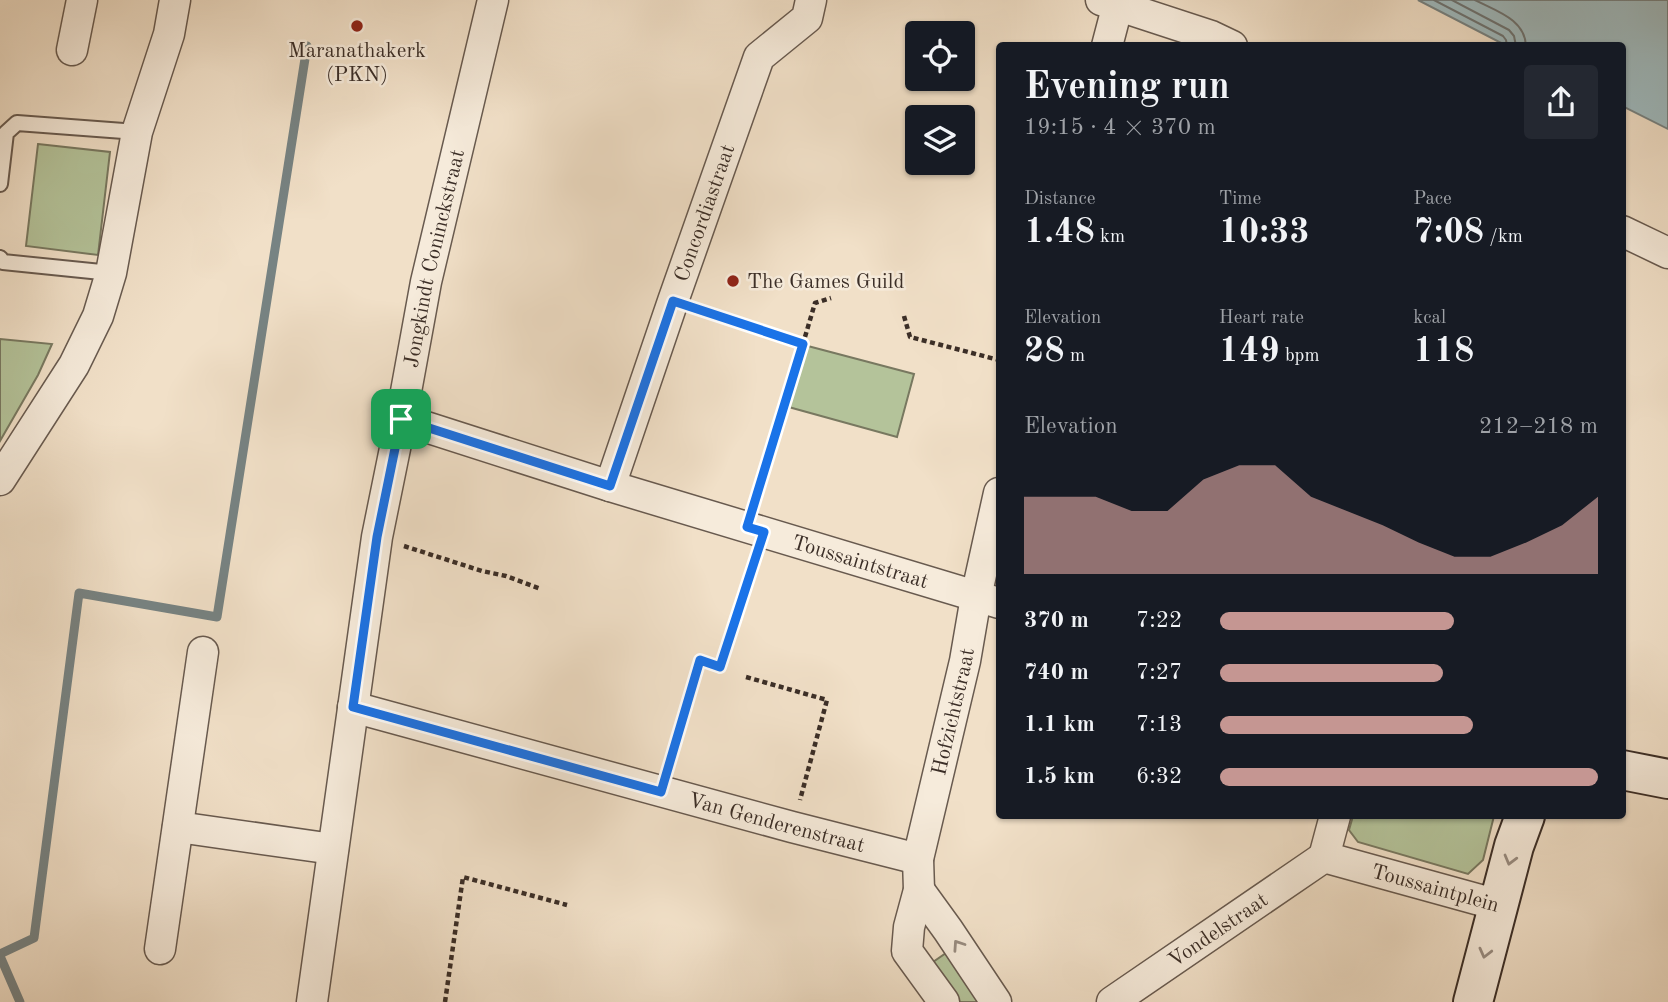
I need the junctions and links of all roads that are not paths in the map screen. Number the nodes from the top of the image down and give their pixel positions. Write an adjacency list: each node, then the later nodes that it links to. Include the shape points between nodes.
1 (82, 0): 8 (street)
2 (175, 0): 9 (street, via 169,34)
3 (493, 0): 15 (street, Jongkindt Coninckstraat, via 426,282)
4 (811, 0): 17 (street, Concordiastraat, via 807,18 759,57)
5 (1109, 2): 6 (street); 7 (street)
6 (1107, 42)
7 (1224, 42)
8 (72, 50)
9 (137, 132): 10 (lane, via 17,122 6,133); 14 (street)
10 (0, 184)
11 (1626, 233): 12 (street)
12 (1668, 253)
13 (0, 258): 14 (lane, via 3,262)
14 (111, 273): 16 (street, via 99,316 74,365)
15 (401, 419): 17 (street, Toussaintstraat); 21 (street, Jongkindt Coninckstraat, via 377,537)
16 (0, 480)
17 (610, 486): 19 (street, Toussaintstraat)
18 (996, 522): 19 (street, Hofzichtstraat)
19 (988, 600): 29 (street, Hofzichtstraat, via 965,661)
20 (203, 652): 26 (street)
21 (353, 707): 27 (street, Jongkindt Coninckstraat); 29 (street, Van Genderenstraat)
22 (1626, 771): 23 (street)
23 (1668, 779)
24 (1334, 819): 28 (street)
25 (1524, 819): 31 (street, Toussaintplein, one-way to 31)
26 (178, 827): 27 (street); 32 (street)
27 (333, 849): 33 (street, Jongkindt Coninckstraat)
28 (1324, 857): 31 (street, Toussaintplein); 36 (street, Vondelstraat)
29 (918, 859): 30 (street, Hofzichtstraat)
30 (919, 890): 34 (street, Hofzichtstraat, via 907,951); 35 (street, one-way to 30)
31 (1498, 905): 37 (street, one-way to 37)
32 (160, 949)
33 (312, 1002)
34 (944, 1002)
35 (996, 1002)
36 (1112, 1002)
37 (1473, 1002)

